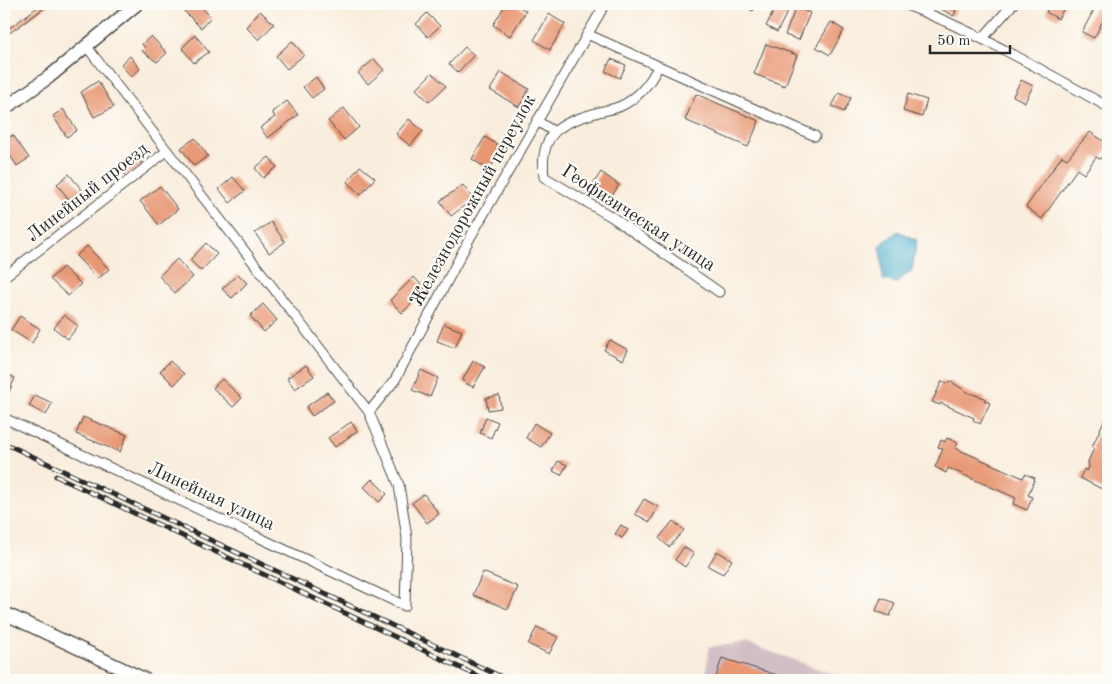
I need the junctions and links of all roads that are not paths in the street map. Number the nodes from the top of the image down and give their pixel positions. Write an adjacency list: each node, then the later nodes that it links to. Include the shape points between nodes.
1 (137, 4): 7 (street)
2 (605, 4): 5 (street, Железнодорожный переулок)
3 (904, 4): 6 (street, via 937,16)
4 (1013, 4): 6 (street)
5 (587, 34): 8 (street); 11 (street, Железнодорожный переулок)
6 (982, 39): 9 (street)
7 (87, 47): 10 (street); 14 (street)
8 (658, 67): 12 (street, via 638,95 621,106 561,125); 13 (street)
9 (1108, 107)
10 (4, 109)
11 (536, 121): 12 (street); 17 (street, Железнодорожный переулок, via 395,380)
12 (554, 132): 16 (street, Геофизическая улица, via 542,162 544,177 619,221)
13 (815, 136)
14 (167, 151): 15 (street, Линейный проезд); 17 (street)
15 (4, 277)
16 (719, 292)
17 (369, 412): 18 (street, Линейная улица, via 399,486 407,538 405,606)
18 (4, 418)
19 (4, 613): 20 (street)
20 (146, 680)

